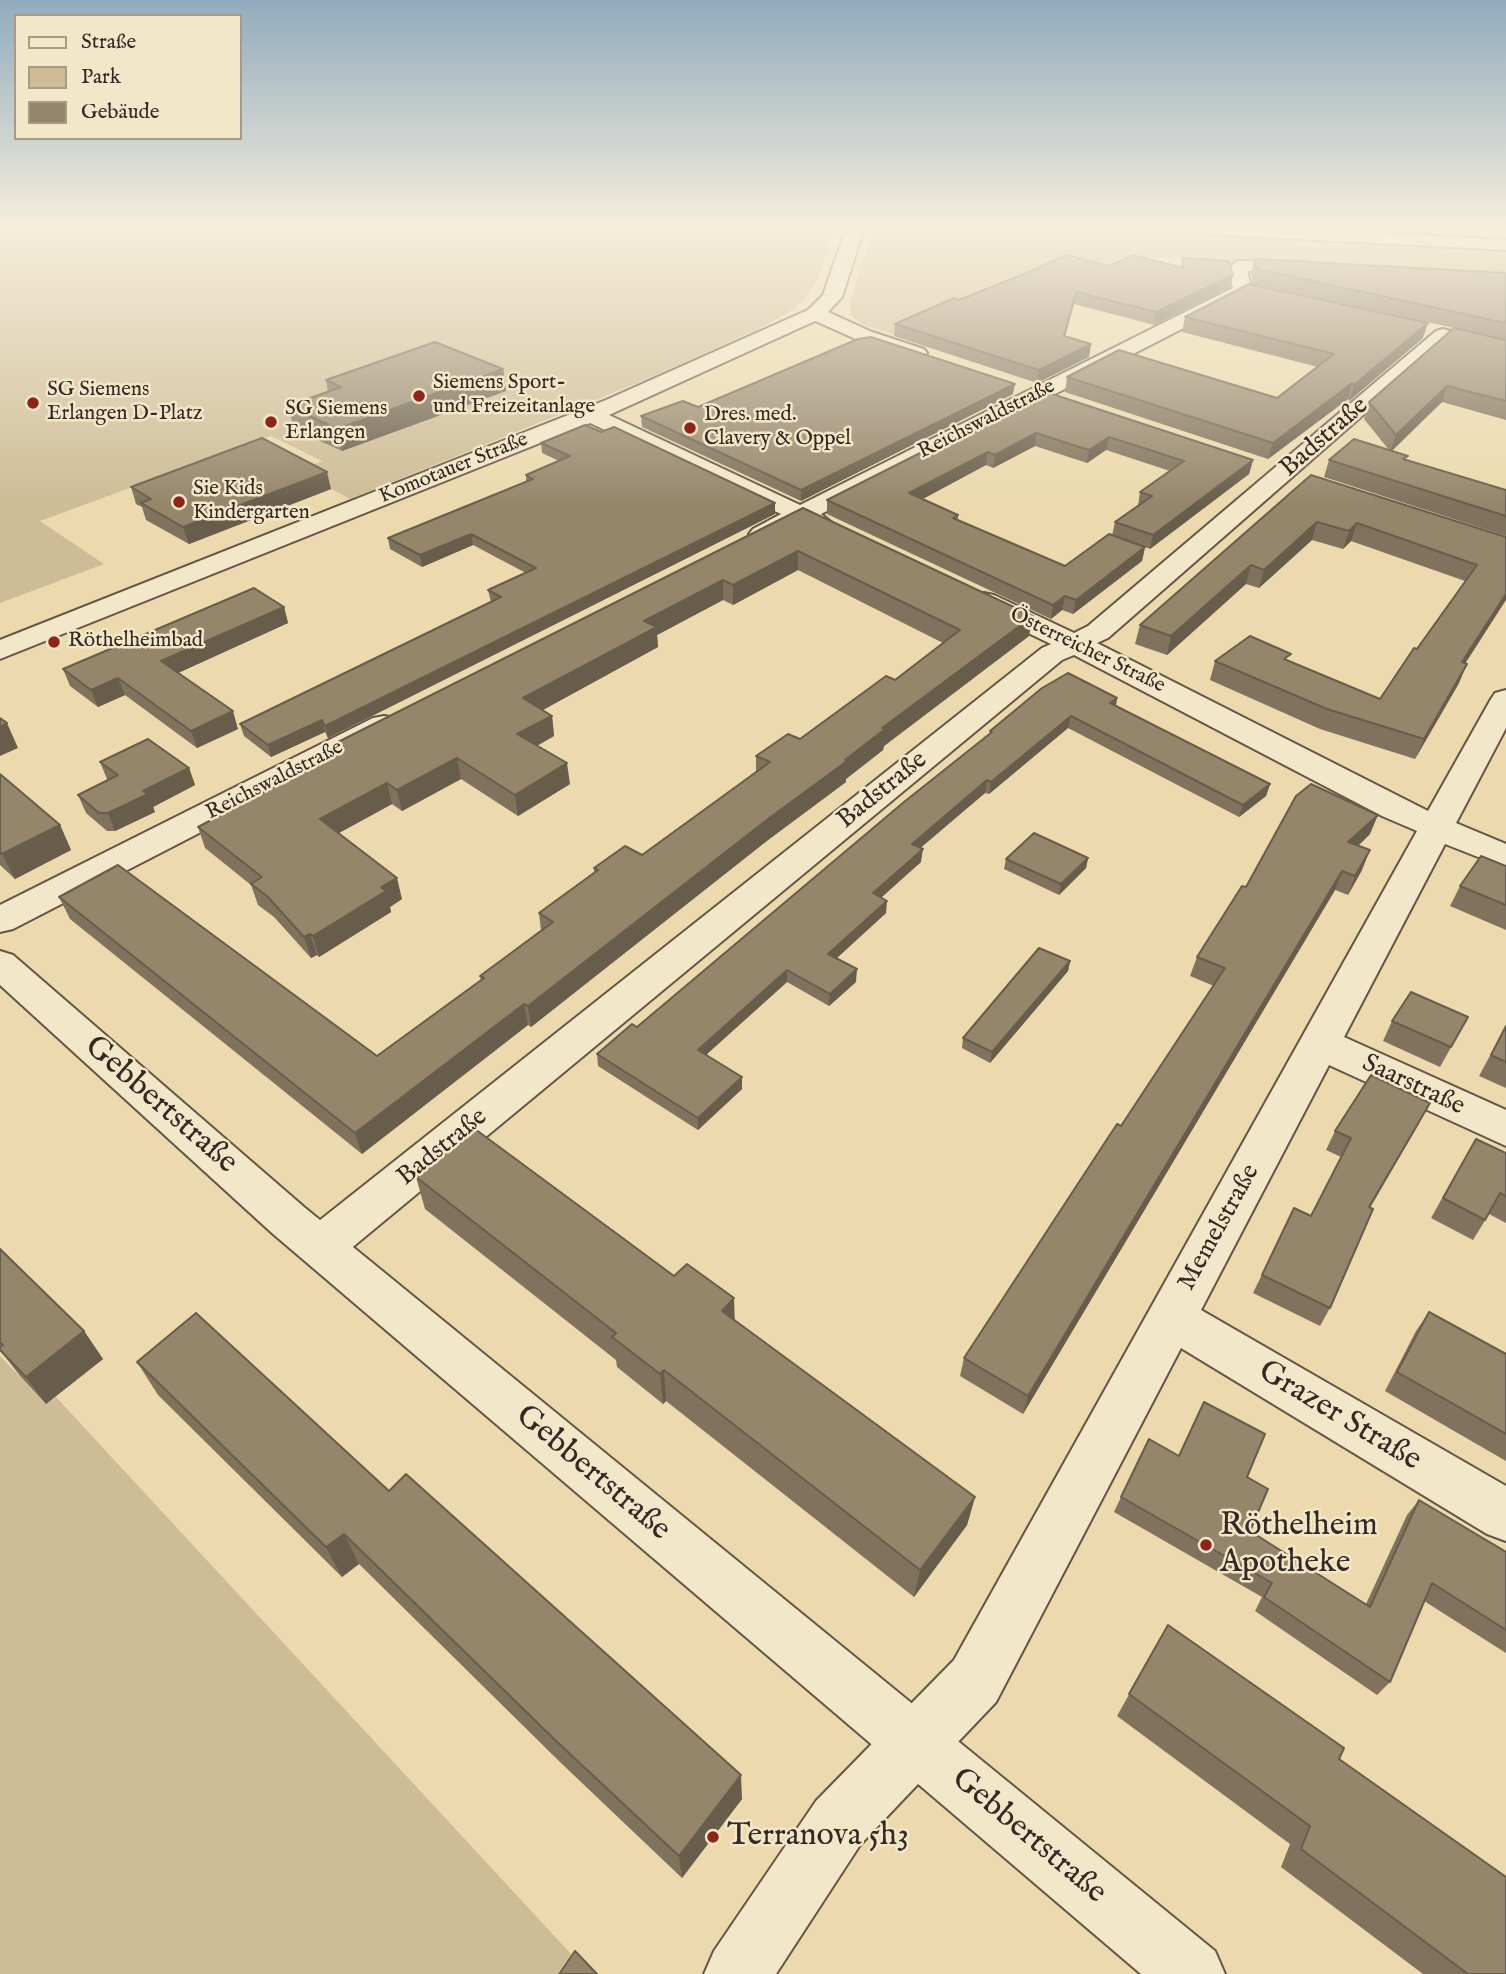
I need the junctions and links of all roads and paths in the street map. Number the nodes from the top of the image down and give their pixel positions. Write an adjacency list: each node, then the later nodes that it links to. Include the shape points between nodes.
1 (798, 321): 9 (street, Komotauer Straße)
2 (831, 321): 5 (street)
3 (1190, 321): 7 (street, Reichswaldstraße)
4 (1465, 340): 11 (street, Badstraße, via 1432,333)
5 (934, 359)
6 (1009, 383): 7 (street)
7 (1039, 393): 8 (street); 12 (street, Reichswaldstraße)
8 (1072, 404)
9 (590, 414): 12 (street); 17 (street, Komotauer Straße)
10 (1257, 466): 11 (street)
11 (1294, 478): 16 (street, Badstraße, via 1098,632)
12 (801, 514): 13 (street); 14 (street, Reichswaldstraße)
13 (844, 535)
14 (734, 548)
15 (955, 587): 16 (street, Österreicher Straße)
16 (1074, 643): 20 (street, Österreicher Straße); 26 (street, Badstraße, via 1052,654)
17 (0, 650)
18 (1506, 699): 20 (street, Memelstraße)
19 (404, 715): 22 (street, Reichswaldstraße)
20 (1436, 827): 21 (street, Österreicher Straße); 24 (street, Memelstraße)
21 (1506, 857)
22 (0, 920)
23 (0, 964): 26 (street, Gebbertstraße)
24 (1320, 1043): 25 (street, Saarstraße); 27 (street, Memelstraße)
25 (1506, 1129)
26 (321, 1246): 29 (street, Gebbertstraße)
27 (1172, 1318): 28 (street, Grazer Straße); 29 (street, Memelstraße, via 975,1681)
28 (1506, 1515)
29 (915, 1744): 30 (street, Memelstraße, via 838,1823); 31 (street, Gebbertstraße)
30 (737, 1974)
31 (1192, 1974)

